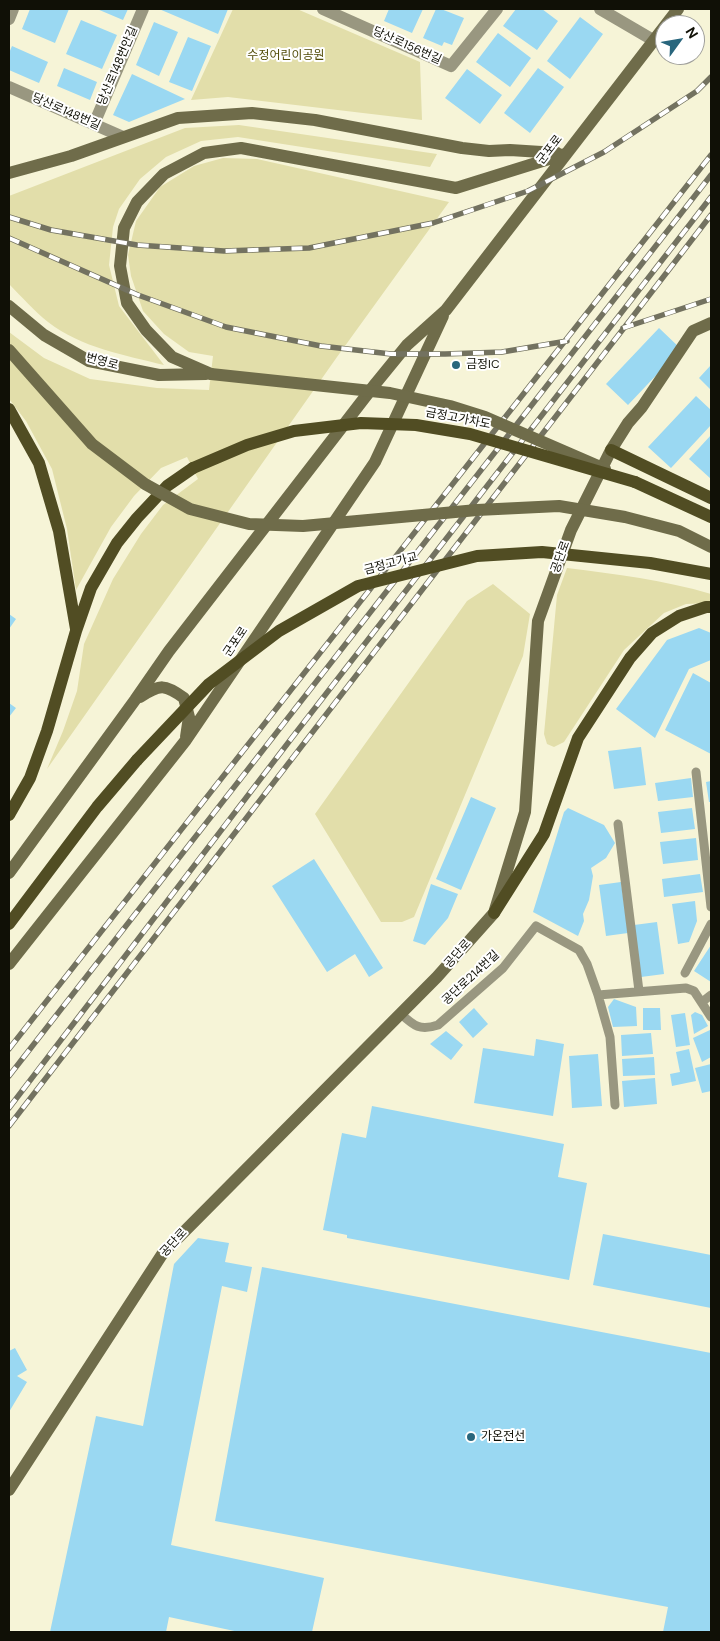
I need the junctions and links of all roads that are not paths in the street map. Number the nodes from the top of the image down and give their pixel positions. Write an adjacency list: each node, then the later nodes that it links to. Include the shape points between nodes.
1 (13, 9): 7 (street)
2 (143, 9): 10 (street, 당산로148번안길)
3 (323, 9): 4 (street, 당산로156번길, via 451,66)
4 (497, 9)
5 (600, 9): 8 (street)
6 (678, 9): 8 (street, 군포로)
7 (9, 19)
8 (653, 40): 12 (street, 군포로)
9 (9, 87): 10 (street, 당산로148번길)
10 (94, 124): 11 (street, 당산로148번길)
11 (124, 137): 12 (street, via 178,118 252,113 315,120 462,148); 13 (street)
12 (565, 154): 15 (street, 군포로); 18 (street, via 456,188 241,148 204,153 164,174 137,202 124,228 120,266 127,303 146,330 172,357)
13 (9, 173)
14 (9, 306): 18 (street, 번영로, via 44,335 89,361 159,375)
15 (446, 310): 28 (street, 군포로, via 406,345 169,650); 29 (street, 군포로, via 375,462)
16 (711, 323): 20 (street, 공단로, via 693,331)
17 (9, 350): 24 (street, bridge, via 92,444 146,484 190,509 249,524 303,526 559,506 625,517 670,529)
18 (211, 374): 21 (street, bridge, via 390,394 450,406 485,417)
19 (9, 409): 27 (main road, via 39,463 59,531)
20 (611, 450): 22 (main road); 35 (street, 공단로, via 571,530 538,621 526,812)
21 (635, 482): 23 (main road, 금정고가차도); 27 (main road, 금정고가차도, bridge, via 470,434 416,425 361,423 294,431 247,445 192,468 167,486 117,543 91,588)
22 (711, 498)
23 (711, 517)
24 (711, 546)
25 (711, 574): 36 (main road, 금정고가교, bridge, via 650,563 542,552 477,556 358,586 279,631 209,684 97,807)
26 (711, 607): 35 (main road, via 679,616 652,633 630,658 578,738 544,834)
27 (76, 631): 31 (main road, via 30,778)
28 (135, 700): 29 (street, via 155,688 170,688 184,698 189,717); 33 (street, 군포로)
29 (186, 740): 38 (street, 군포로)
30 (696, 772): 34 (lane)
31 (9, 815)
32 (618, 824): 40 (lane)
33 (9, 873)
34 (711, 907)
35 (494, 913): 44 (street, 공단로)
36 (9, 924)
37 (711, 924): 39 (lane)
38 (9, 964)
39 (685, 973)
40 (639, 991): 41 (lane); 43 (lane, via 686,988 694,991)
41 (598, 995): 44 (lane, 공단로214번길, via 579,950 536,926 503,968 438,1025 428,1028 415,1026); 46 (lane, via 610,1037)
42 (711, 995): 43 (lane)
43 (702, 1002): 45 (lane)
44 (401, 1014): 47 (street, 공단로, via 163,1253)
45 (711, 1017)
46 (615, 1105)
47 (9, 1490)

